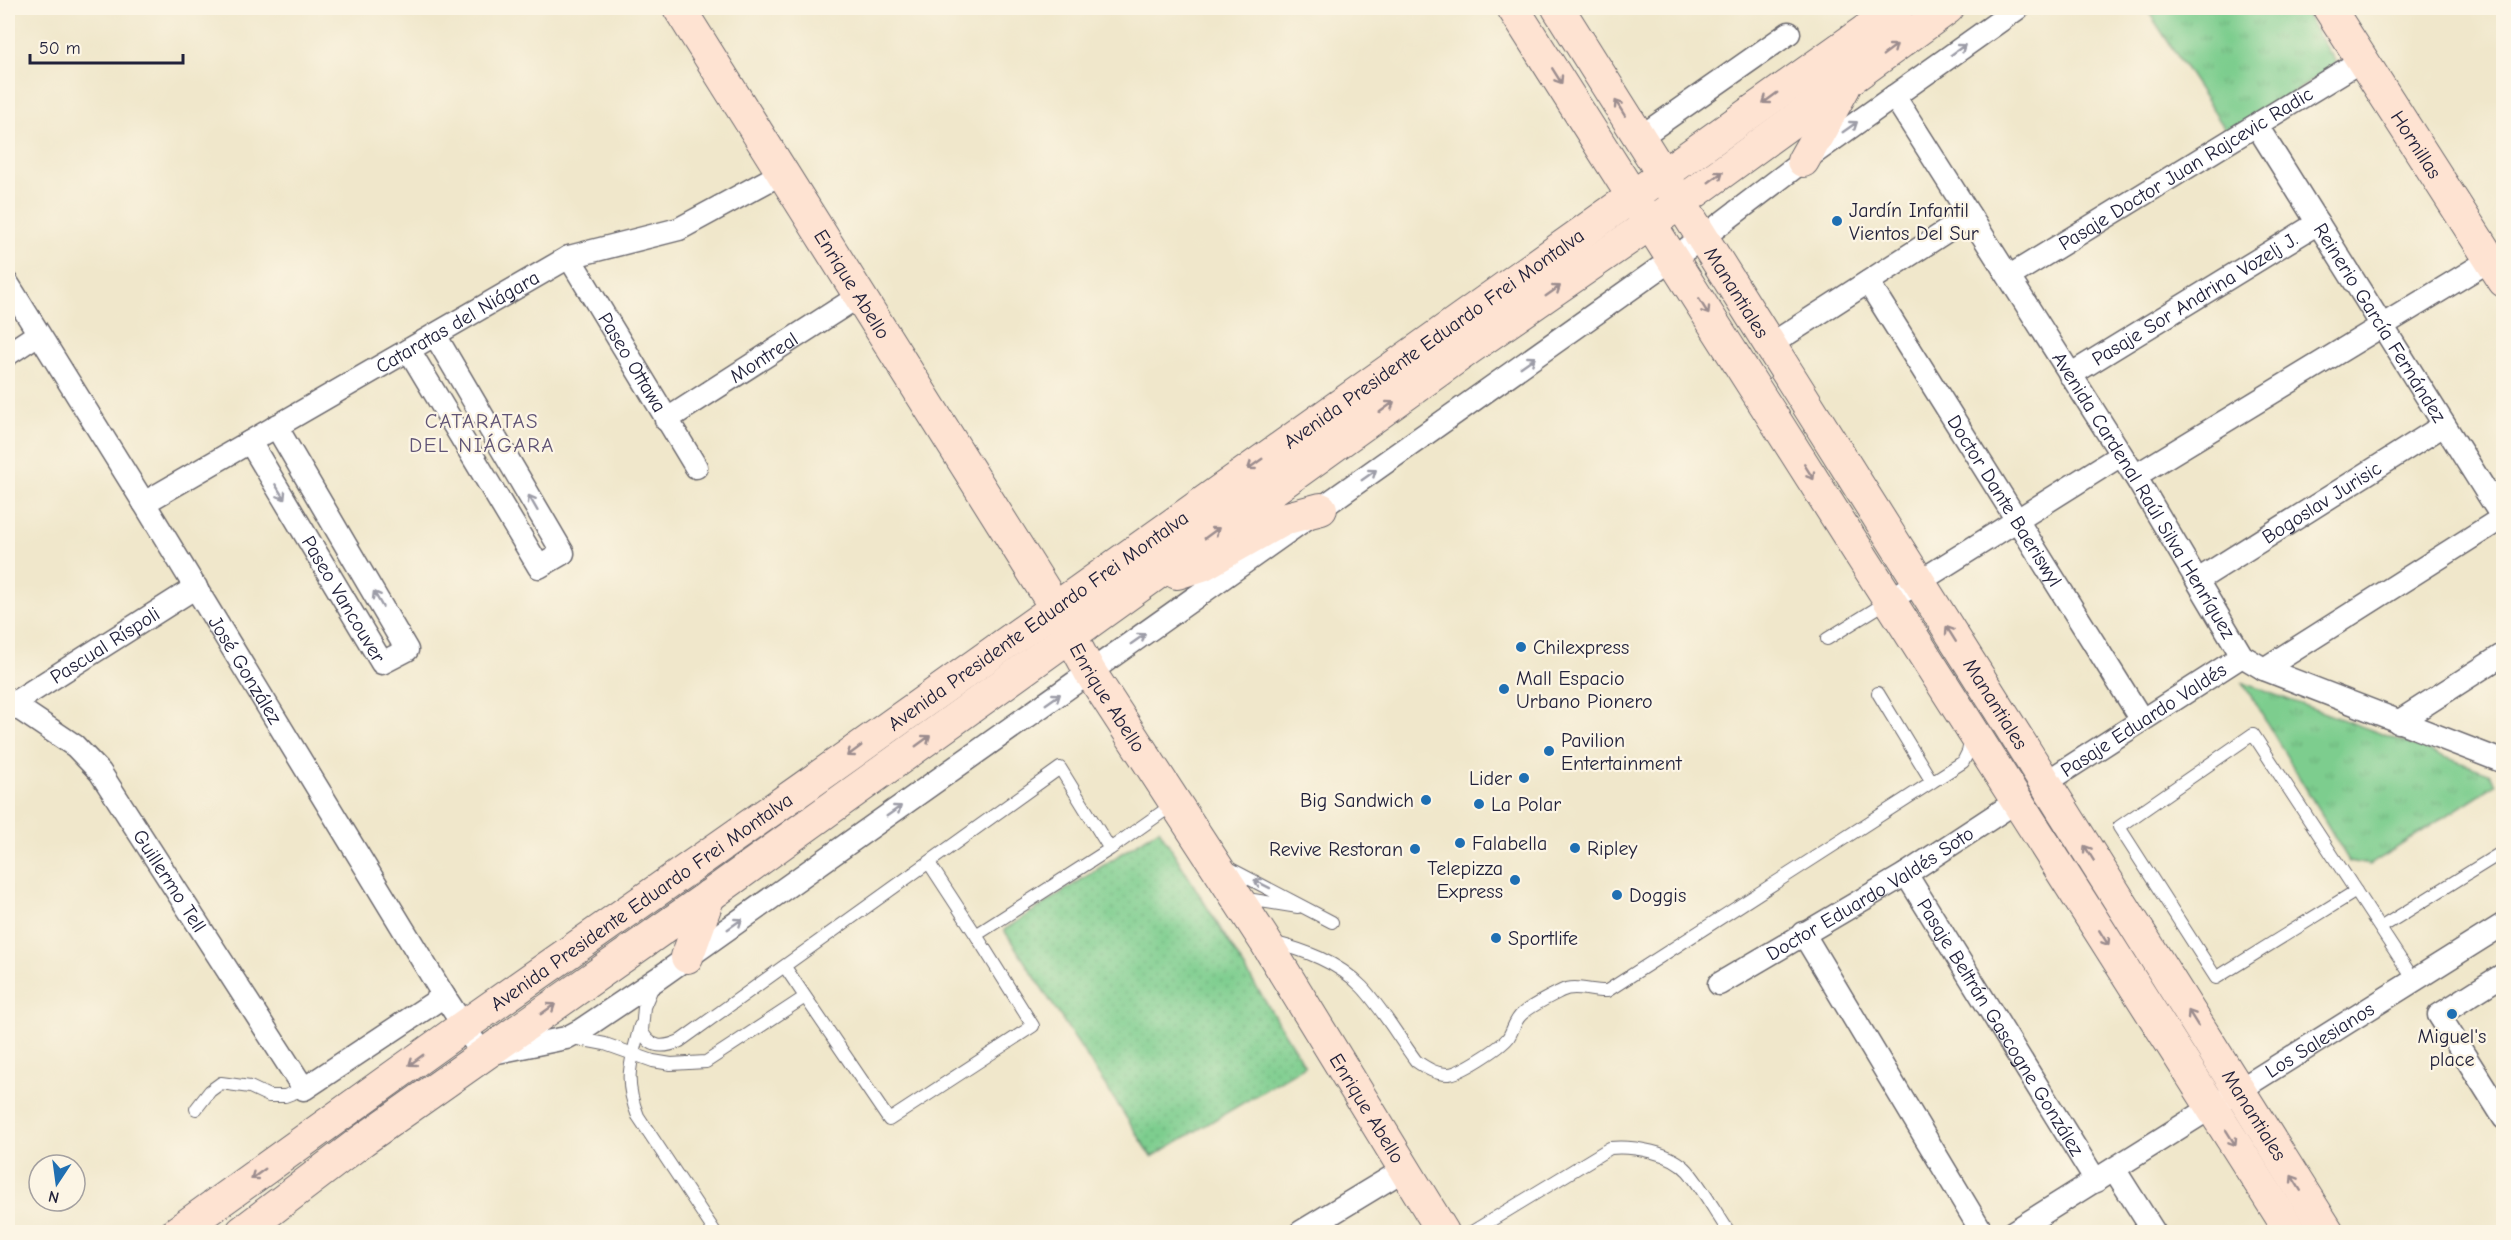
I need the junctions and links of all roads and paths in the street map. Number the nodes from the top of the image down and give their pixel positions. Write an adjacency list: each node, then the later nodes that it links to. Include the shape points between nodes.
1 (679, 8): 15 (main road, Enrique Abello)
2 (1514, 8): 17 (main road, Manantiales, one-way to 17)
3 (1558, 8): 13 (main road, Manantiales, one-way to 3)
4 (1897, 8): 16 (main road, Avenida Presidente Eduardo Frei Montalva, one-way to 16)
5 (1948, 8): 10 (main road, Avenida Presidente Eduardo Frei Montalva, one-way to 5)
6 (2018, 8): 11 (street, Avenida Presidente Eduardo Frei Montalva, one-way to 6)
7 (2329, 8): 9 (main road, Hornillas)
8 (1789, 33): 13 (street)
9 (2362, 60): 12 (street, Pasaje Doctor Juan Rajcevic Radic); 25 (main road, Hornillas)
10 (1848, 80): 14 (main road); 18 (main road, Avenida Presidente Eduardo Frei Montalva, one-way to 10)
11 (1894, 96): 14 (street, Avenida Presidente Eduardo Frei Montalva, one-way to 11); 19 (street, Avenida Cardenal Raúl Silva Henríquez)
12 (2257, 126): 21 (street, Reinerio García Fernández); 26 (street, Pasaje Doctor Juan Rajcevic Radic)
13 (1639, 138): 16 (main road, Manantiales)
14 (1803, 161): 22 (street, Avenida Presidente Eduardo Frei Montalva)
15 (782, 173): 23 (street, Cataratas del Niágara, via 679,229); 28 (main road, Enrique Abello)
16 (1663, 175): 17 (main road, Avenida Presidente Eduardo Frei Montalva); 18 (main road, Manantiales)
17 (1633, 195): 20 (main road, Manantiales); 53 (main road, Avenida Presidente Eduardo Frei Montalva, one-way to 53)
18 (1680, 203): 20 (main road, Avenida Presidente Eduardo Frei Montalva); 22 (main road, Manantiales)
19 (1970, 216): 26 (street, Avenida Cardenal Raúl Silva Henríquez); 27 (street)
20 (1651, 223): 24 (main road, Manantiales); 48 (main road, Avenida Presidente Eduardo Frei Montalva, one-way to 20)
21 (2318, 223): 30 (street, Reinerio García Fernández); 36 (street, Pasaje Sor Andrina Vozelj J.)
22 (1702, 238): 24 (street, Avenida Presidente Eduardo Frei Montalva); 33 (main road, Manantiales)
23 (569, 257): 32 (street, Cataratas del Niágara); 37 (street, Paseo Ottawa)
24 (1673, 258): 45 (street, Avenida Presidente Eduardo Frei Montalva, one-way to 24); 52 (main road, Manantiales, one-way to 52)
25 (2497, 271): 30 (street)
26 (2010, 276): 36 (street, Avenida Cardenal Raúl Silva Henríquez)
27 (1868, 282): 33 (street); 47 (street, Doctor Dante Baeriswyl)
28 (859, 296): 37 (street, Montreal); 53 (main road, Enrique Abello)
29 (11, 298): 31 (street, José González)
30 (2382, 326): 38 (street, Reinerio García Fernández); 43 (street)
31 (38, 334): 35 (street); 44 (street, José González)
32 (435, 334): 34 (street, Cataratas del Niágara); 34 (street, one-way to 32, via 539,567 563,553)
33 (1770, 345): 50 (main road, Manantiales)
34 (409, 350): 39 (street, Cataratas del Niágara)
35 (8, 354)
36 (2070, 375): 41 (street, Avenida Cardenal Raúl Silva Henríquez)
37 (666, 420): 42 (street, Paseo Ottawa)
38 (2444, 425): 46 (street, Reinerio García Fernández); 49 (street, Bogoslav Jurisic)
39 (276, 426): 40 (street, Cataratas del Niágara); 40 (street, Paseo Vancouver, one-way to 39, via 382,663 407,650)
40 (250, 442): 44 (street, Cataratas del Niágara)
41 (2121, 455): 43 (street, Avenida Cardenal Raúl Silva Henríquez); 47 (street)
42 (696, 467)
43 (2135, 476): 49 (street, Avenida Cardenal Raúl Silva Henríquez)
44 (144, 503): 51 (street, José González)
45 (1321, 509): 48 (main road, via 1271,524 1191,569); 59 (street, Avenida Presidente Eduardo Frei Montalva, one-way to 45)
46 (2503, 519): 58 (street)
47 (2017, 521): 50 (street); 62 (street, Doctor Dante Baeriswyl)
48 (1147, 579): 54 (main road, Avenida Presidente Eduardo Frei Montalva)
49 (2198, 580): 57 (street, Avenida Cardenal Raúl Silva Henríquez)
50 (1919, 583): 52 (street); 67 (main road, Manantiales, one-way to 50)
51 (196, 588): 61 (street, Pascual Ríspoli); 91 (street, José González)
52 (1890, 600): 55 (lane); 64 (main road, Manantiales)
53 (1055, 607): 54 (main road, Enrique Abello); 94 (main road, Avenida Presidente Eduardo Frei Montalva, one-way to 94)
54 (1070, 635): 59 (main road, Enrique Abello); 76 (main road, Avenida Presidente Eduardo Frei Montalva, one-way to 54)
55 (1827, 639)
56 (2504, 654): 63 (street)
57 (2242, 656): 58 (street, Avenida Cardenal Raúl Silva Henríquez); 62 (street, Pasaje Eduardo Valdés)
58 (2264, 669): 63 (street, Avenida Cardenal Raúl Silva Henríquez)
59 (1090, 672): 69 (main road, Enrique Abello); 85 (street, Avenida Presidente Eduardo Frei Montalva, one-way to 59)
60 (1878, 693): 66 (lane)
61 (10, 703): 98 (street, Guillermo Tell, via 75,746 100,772)
62 (2142, 720): 67 (street, Pasaje Eduardo Valdés)
63 (2398, 722): 65 (street, Avenida Cardenal Raúl Silva Henríquez)
64 (1972, 730): 66 (lane, via 1963,762); 68 (main road, Manantiales)
65 (2504, 762)
66 (1932, 782): 84 (lane, via 1607,991 1563,989 1521,1015 1500,1047 1452,1074 1427,1069 1416,1061 1362,987 1343,971 1316,955)
67 (2045, 783): 99 (main road, Manantiales, one-way to 67)
68 (2017, 801): 74 (street, Doctor Eduardo Valdés Soto); 100 (main road, Manantiales, one-way to 100)
69 (1175, 803): 70 (lane); 72 (main road, Enrique Abello)
70 (1110, 849): 73 (lane, via 1060,768); 83 (lane)
71 (2504, 851): 81 (lane)
72 (1212, 859): 77 (main road, Enrique Abello); 78 (lane, one-way to 72)
73 (929, 863): 83 (lane); 86 (lane)
74 (1906, 874): 82 (street, Doctor Eduardo Valdés Soto); 104 (street, Pasaje Beltrán Gascogne González)
75 (2356, 891): 75 (lane, via 2253,734 2119,827 2217,978); 81 (lane)
76 (709, 896): 85 (main road); 97 (main road, Avenida Presidente Eduardo Frei Montalva, one-way to 76)
77 (1237, 898): 78 (lane); 84 (main road, Enrique Abello)
78 (1311, 910): 79 (lane)
79 (1332, 922)
80 (2504, 924): 89 (street, Los Salesianos)
81 (2380, 928): 89 (lane)
82 (1803, 933): 90 (street, Doctor Eduardo Valdés Soto); 112 (street)
83 (976, 935): 92 (lane, via 1033,1026 890,1120)
84 (1264, 941): 103 (main road, Enrique Abello)
85 (687, 957): 88 (street, Avenida Presidente Eduardo Frei Montalva)
86 (785, 967): 92 (lane); 93 (lane, via 669,1046 650,1042 642,1031)
87 (2504, 974): 102 (street, via 2439,1015)
88 (657, 979): 93 (lane); 95 (street, Avenida Presidente Eduardo Frei Montalva)
89 (2414, 980): 99 (street, Los Salesianos)
90 (1719, 984)
91 (444, 996): 94 (street, José González); 98 (street)
92 (805, 997): 96 (lane, via 706,1062 671,1064)
93 (642, 1018): 96 (lane)
94 (464, 1026): 97 (street, José González); 105 (main road, Avenida Presidente Eduardo Frei Montalva, one-way to 105)
95 (566, 1038): 96 (lane, via 589,1040); 97 (street, Avenida Presidente Eduardo Frei Montalva)
96 (633, 1053): 107 (lane, via 628,1082 638,1116)
97 (483, 1055): 106 (main road, Avenida Presidente Eduardo Frei Montalva)
98 (304, 1089): 101 (lane, via 285,1096 268,1096 250,1087 222,1083)
99 (2238, 1090): 100 (street, Los Salesianos); 116 (main road, Manantiales, one-way to 99)
100 (2211, 1106): 104 (street, Los Salesianos); 115 (main road, Manantiales, one-way to 115)
101 (196, 1109)
102 (2504, 1118)
103 (1405, 1169): 108 (street); 109 (main road, Enrique Abello)
104 (2105, 1175): 113 (street, Los Salesianos); 114 (street, Pasaje Beltrán Gascogne González)
105 (177, 1233)
106 (242, 1233)
107 (715, 1233)
108 (1301, 1233)
109 (1443, 1233)
110 (1472, 1233): 111 (lane, via 1610,1148 1625,1147 1665,1157 1687,1170)
111 (1729, 1233)
112 (1982, 1233)
113 (2013, 1233)
114 (2154, 1233)
115 (2291, 1233)
116 (2328, 1233)

